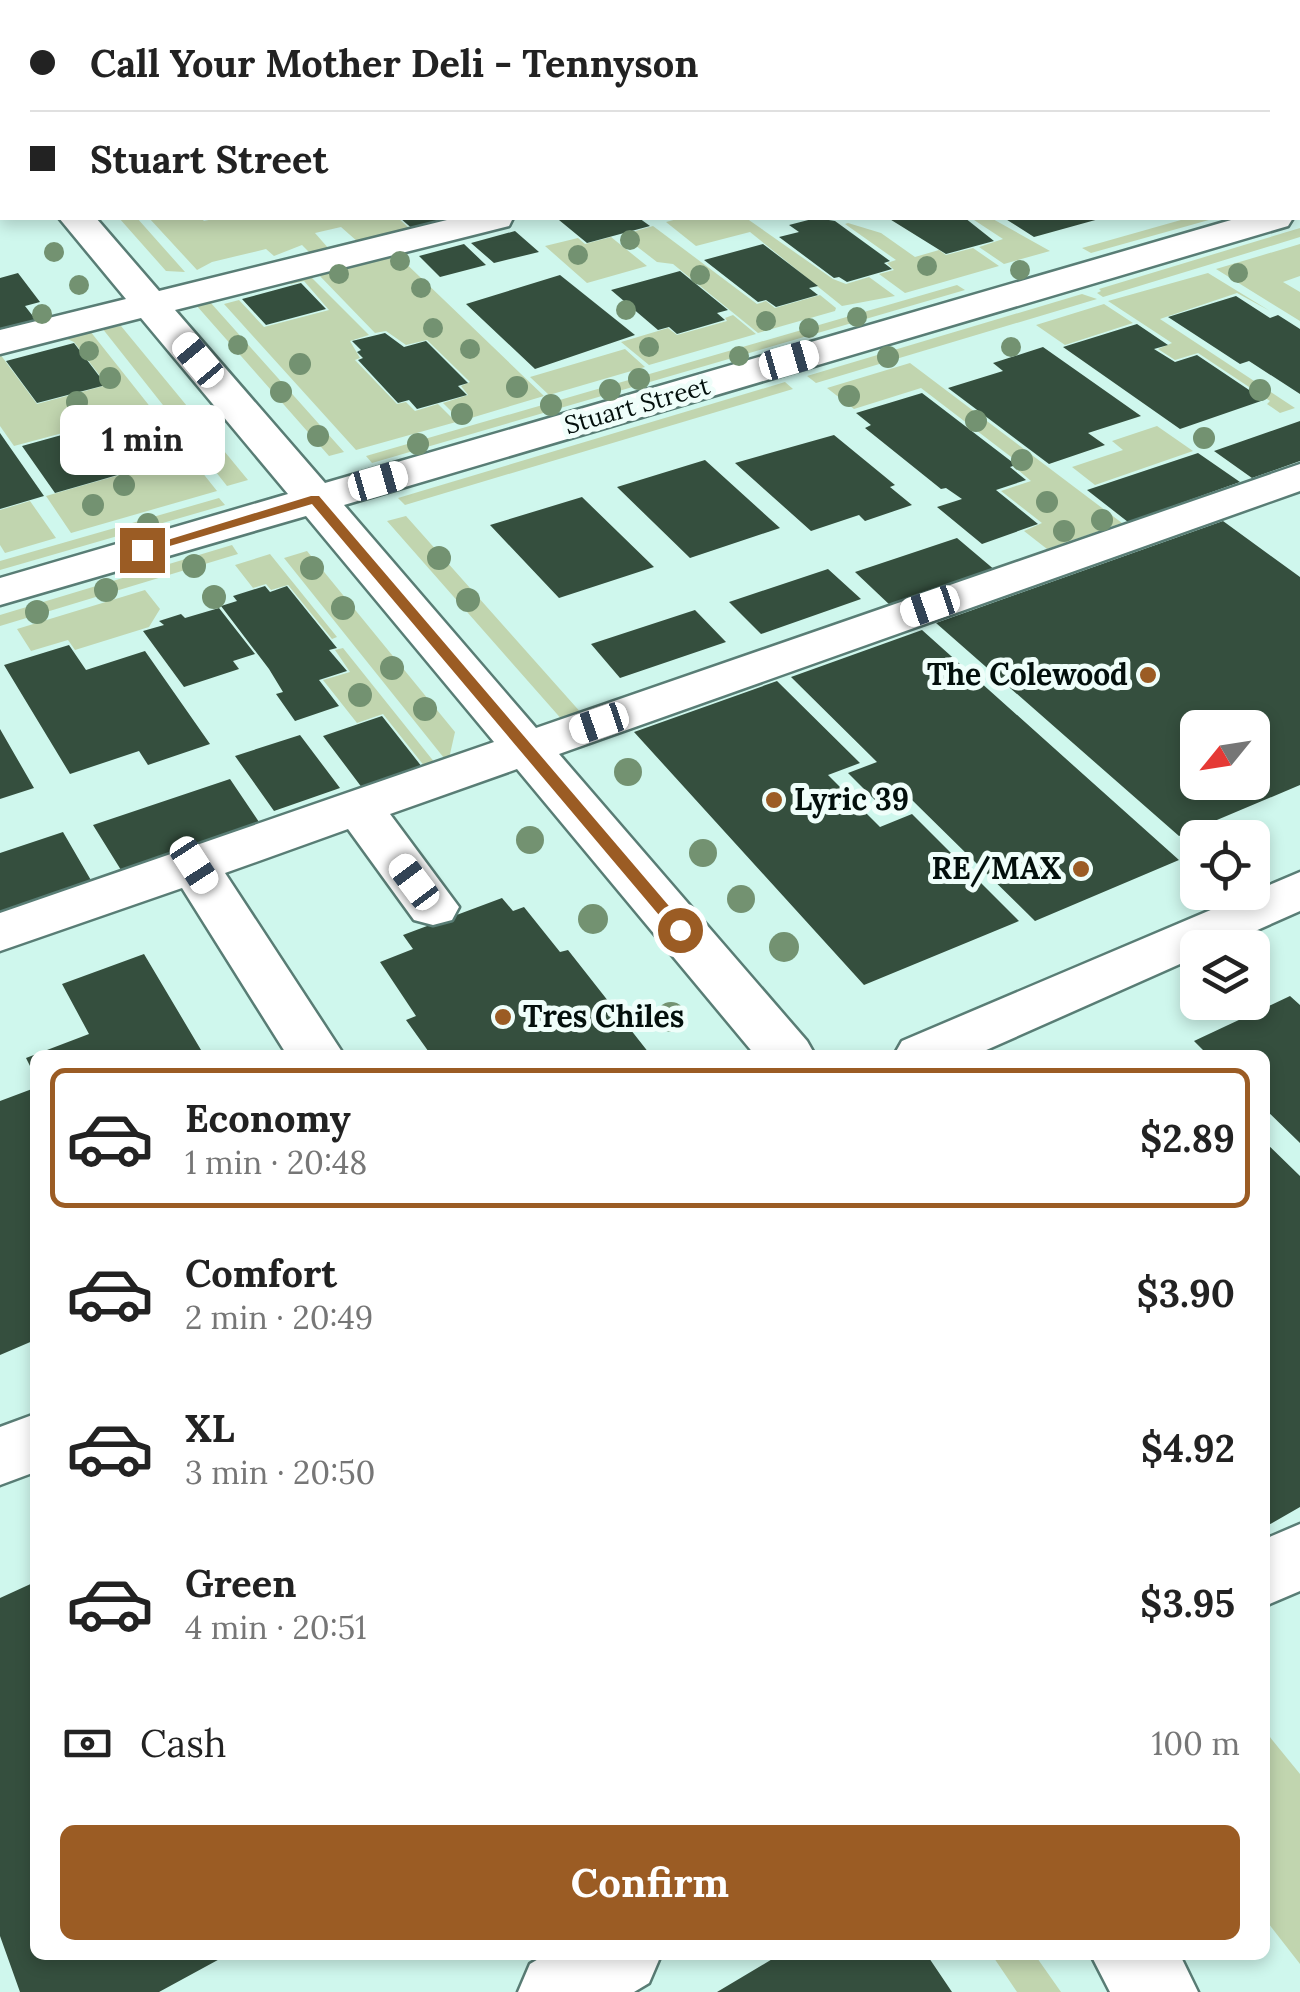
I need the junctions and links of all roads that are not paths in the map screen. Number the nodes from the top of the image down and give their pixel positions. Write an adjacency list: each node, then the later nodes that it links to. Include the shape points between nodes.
1 (78, 220): 4 (street)
2 (488, 220): 4 (street)
3 (1268, 220): 7 (street, Stuart Street)
4 (150, 305): 5 (street); 7 (street)
5 (0, 342)
6 (1300, 478): 9 (street)
7 (315, 499): 8 (street, Stuart Street); 9 (street)
8 (0, 592)
9 (526, 748): 10 (street); 16 (street)
10 (358, 806): 11 (street); 13 (street)
11 (194, 865): 14 (street); 15 (street)
12 (1300, 890): 17 (street)
13 (433, 907)
14 (0, 932)
15 (313, 1050)
16 (783, 1050)
17 (933, 1050)
18 (30, 1444): 19 (street)
19 (0, 1457)
20 (1300, 1554): 21 (street)
21 (1270, 1572)
22 (612, 1960): 24 (street)
23 (1136, 1960): 25 (street)
24 (558, 1992)
25 (1158, 1992)

